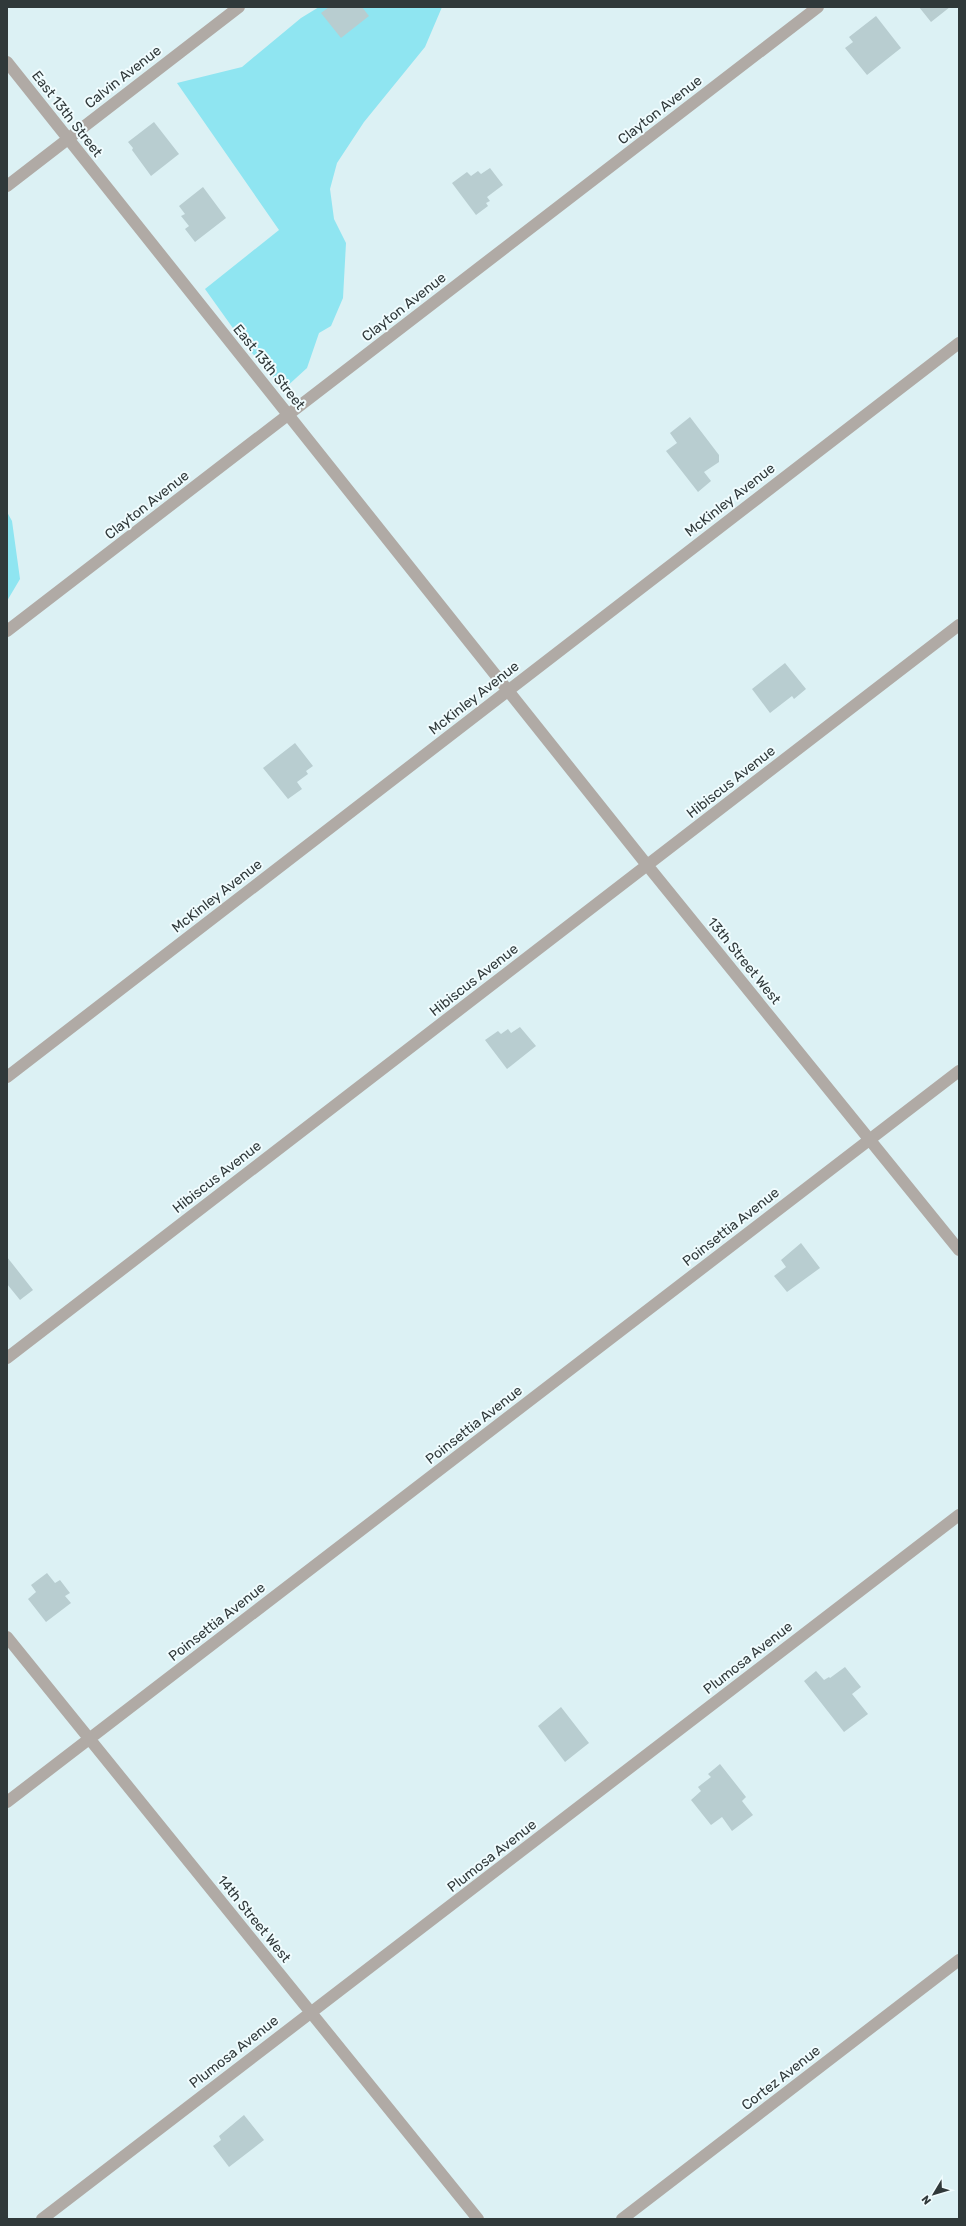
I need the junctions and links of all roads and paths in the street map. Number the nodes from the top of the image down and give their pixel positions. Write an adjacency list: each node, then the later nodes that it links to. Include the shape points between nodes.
1 (239, 7): 4 (street, Calvin Avenue)
2 (818, 7): 7 (street, Clayton Avenue)
3 (7, 62): 4 (street, East 13th Street)
4 (68, 139): 5 (street, Calvin Avenue); 7 (street, East 13th Street)
5 (7, 186)
6 (959, 343): 10 (street, McKinley Avenue)
7 (288, 415): 9 (street, Clayton Avenue); 10 (street, East 13th Street)
8 (959, 625): 11 (street, Hibiscus Avenue)
9 (7, 632)
10 (509, 690): 11 (street, 13th Street West); 13 (street, McKinley Avenue)
11 (647, 865): 14 (street, 13th Street West); 16 (street, Hibiscus Avenue)
12 (959, 1071): 14 (street, Poinsettia Avenue)
13 (7, 1077)
14 (869, 1140): 15 (street, 13th Street West); 19 (street, Poinsettia Avenue)
15 (959, 1250)
16 (7, 1358)
17 (959, 1515): 22 (street, Plumosa Avenue)
18 (7, 1637): 19 (street, 14th Street West)
19 (89, 1739): 20 (street, Poinsettia Avenue); 22 (street, 14th Street West)
20 (7, 1802)
21 (959, 1960): 25 (street, Cortez Avenue)
22 (310, 2012): 23 (street, Plumosa Avenue); 24 (street, 14th Street West)
23 (42, 2219)
24 (478, 2219)
25 (622, 2219)

